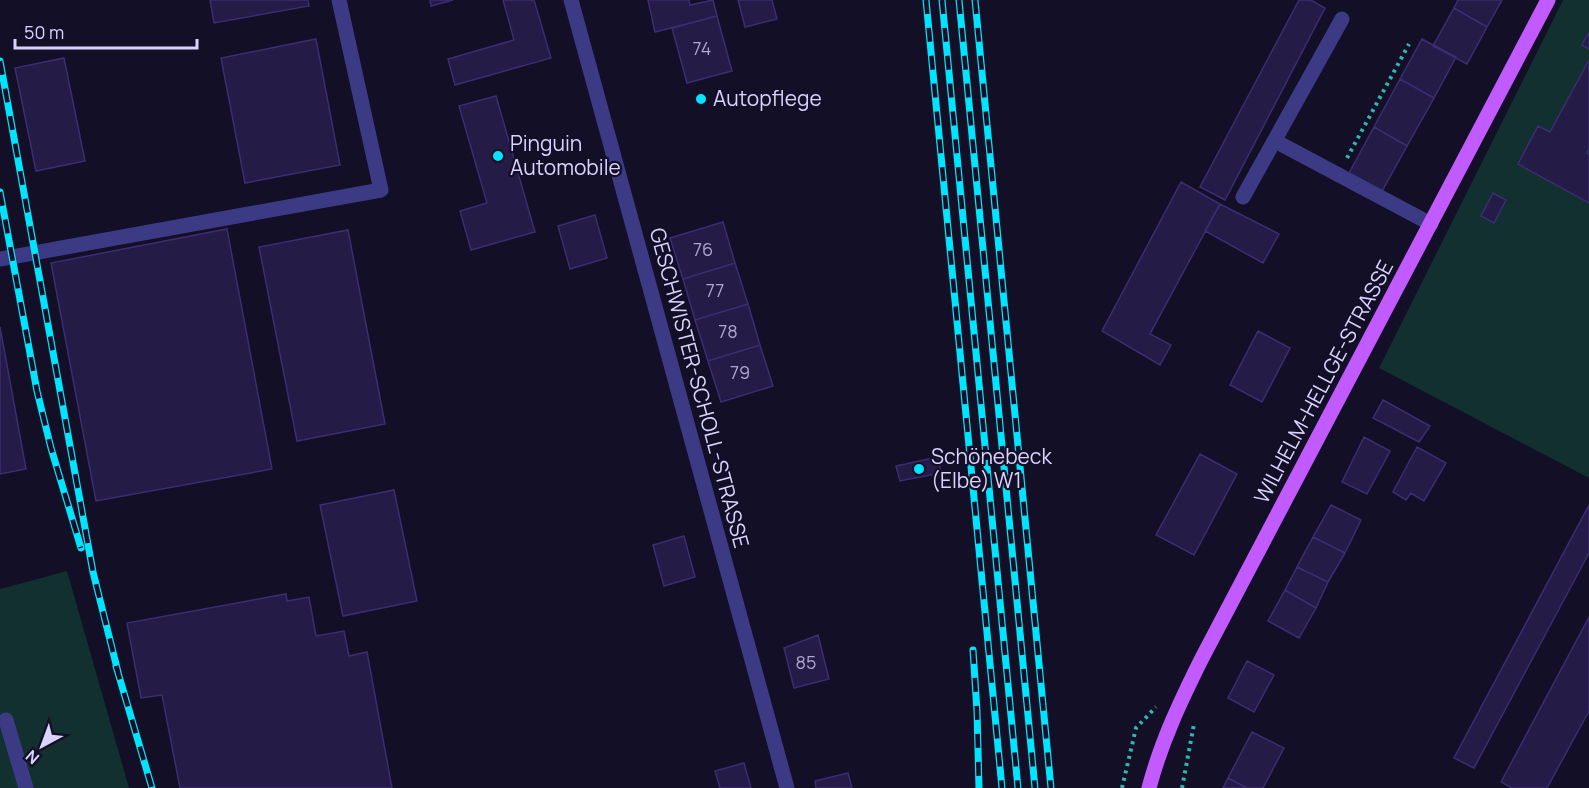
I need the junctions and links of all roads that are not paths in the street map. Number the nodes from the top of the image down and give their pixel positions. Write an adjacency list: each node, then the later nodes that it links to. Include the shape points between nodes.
1 (339, 0): 8 (street, via 381,190)
2 (572, 0): 11 (street, GESCHWISTER-SCHOLL-STRASSE)
3 (1548, 0): 7 (main road, WILHELM-HELLGE-STRASSE)
4 (1342, 19): 5 (street)
5 (1275, 141): 6 (street); 7 (street)
6 (1243, 197)
7 (1431, 224): 12 (main road, WILHELM-HELLGE-STRASSE, via 1179,705)
8 (0, 259)
9 (6, 720): 10 (street)
10 (26, 788)
11 (787, 788)
12 (1149, 788)

